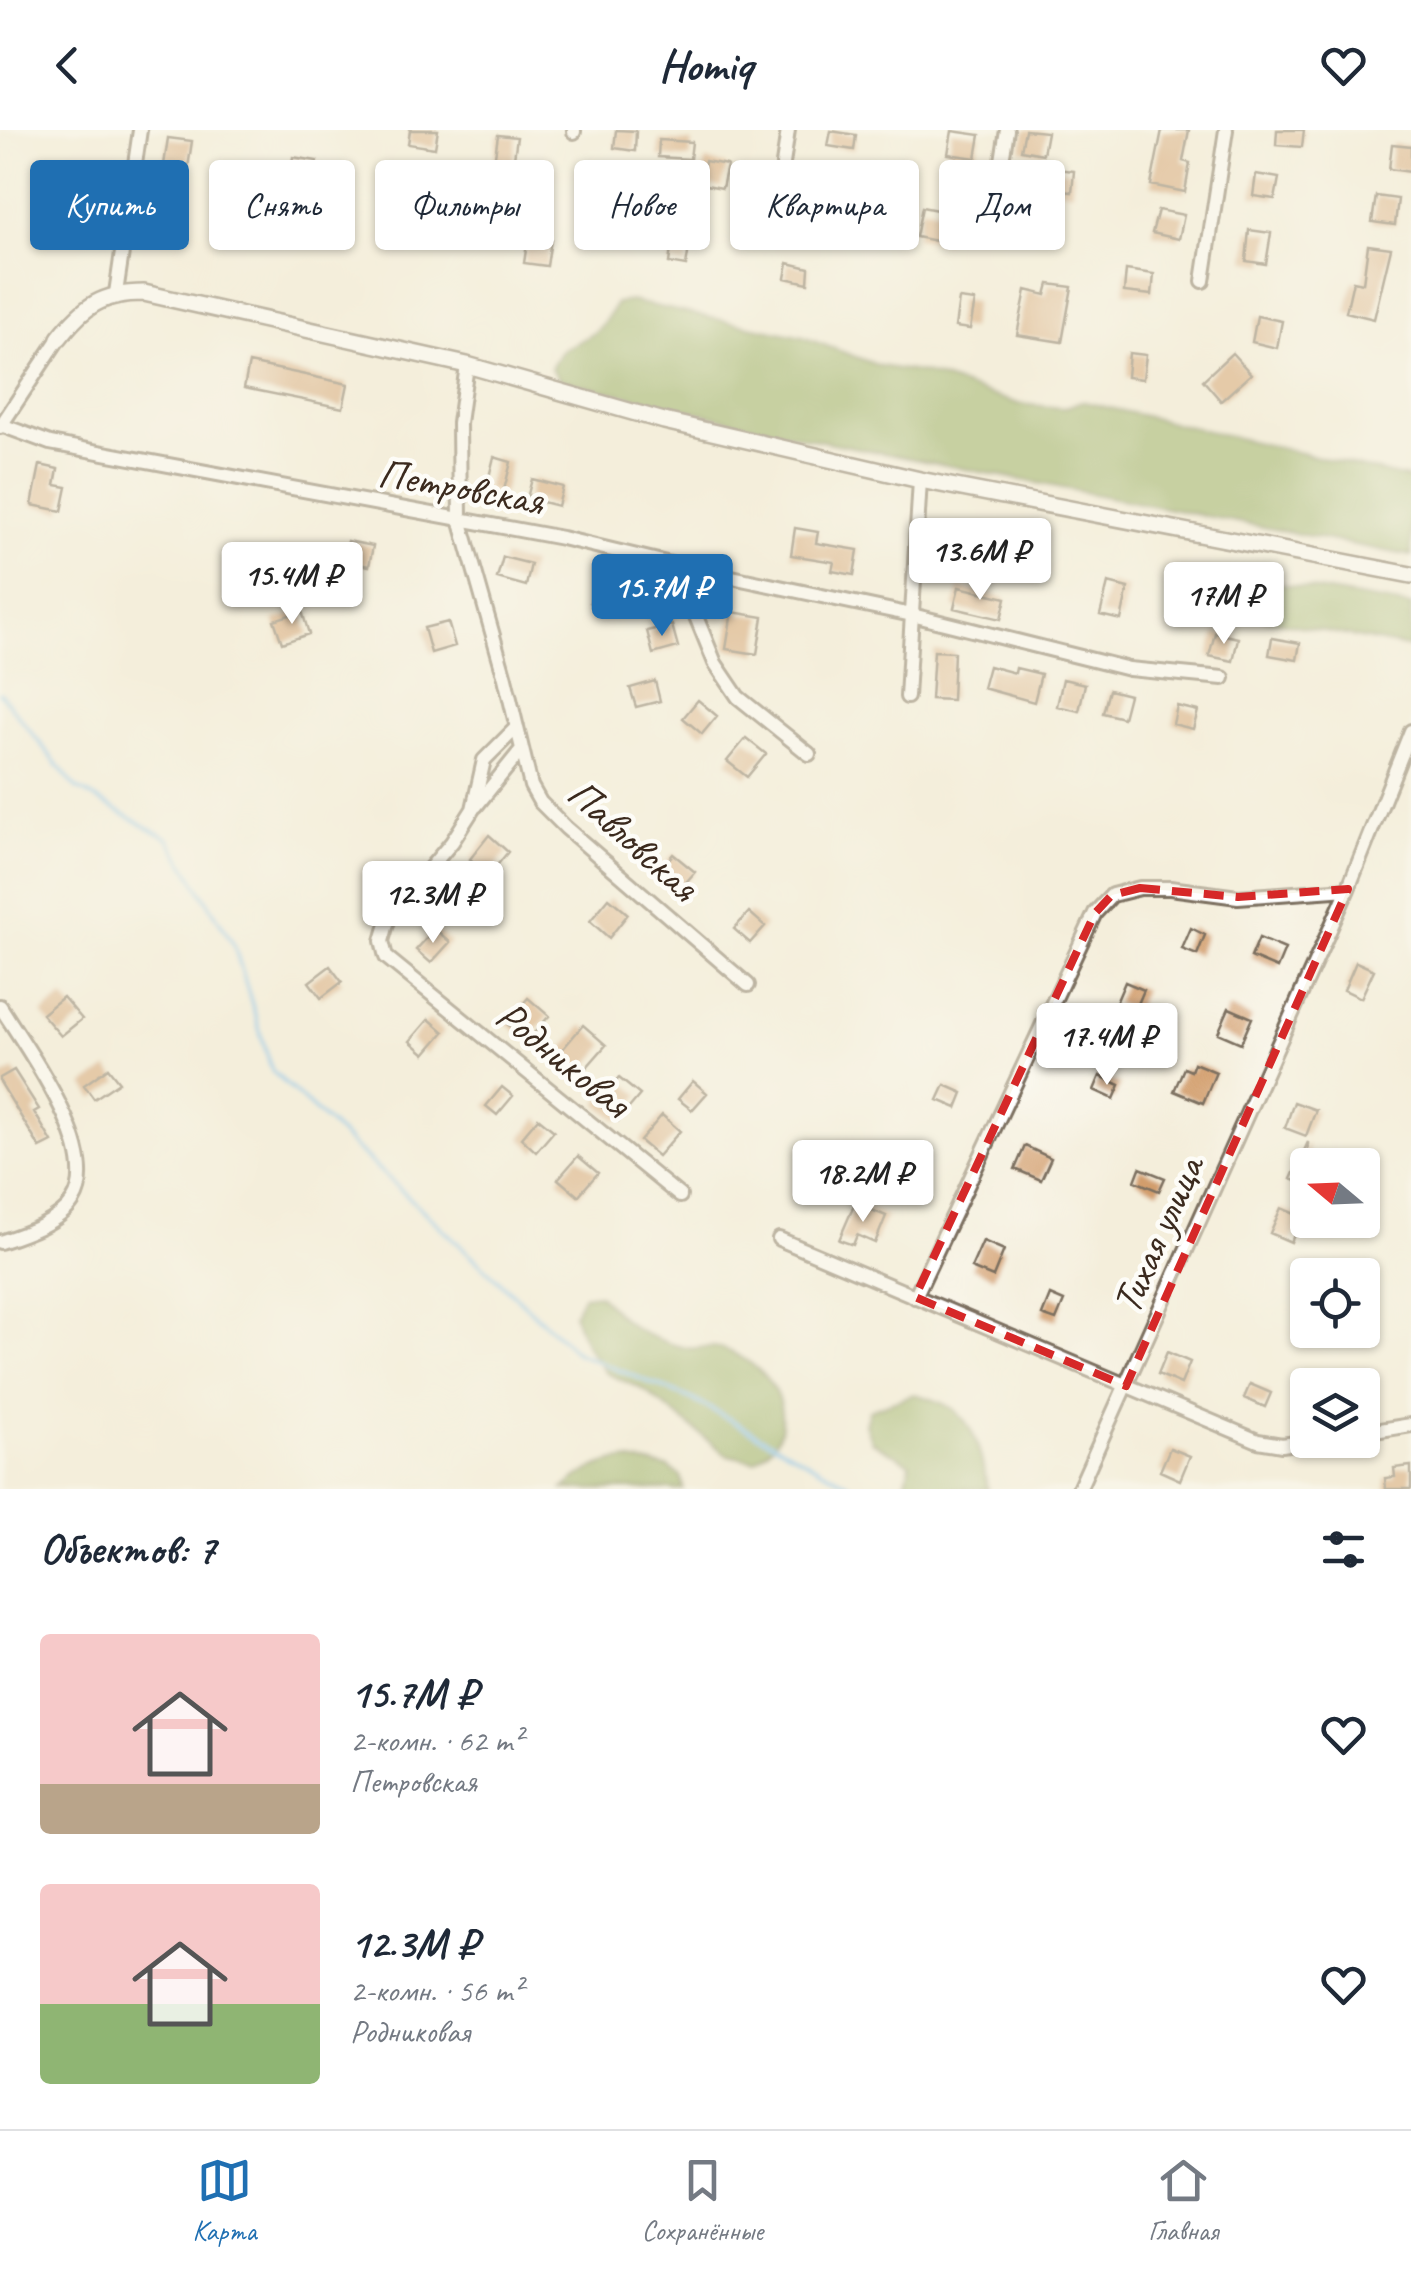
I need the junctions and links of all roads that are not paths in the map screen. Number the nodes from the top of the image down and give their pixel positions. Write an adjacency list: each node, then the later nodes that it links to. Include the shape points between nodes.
1 (140, 130): 8 (street)
2 (788, 130): 5 (street)
3 (1007, 130): 6 (street)
4 (1226, 130): 7 (street)
5 (783, 160)
6 (1002, 160)
7 (1203, 280)
8 (116, 293): 9 (street, via 91,304); 10 (street, via 144,293)
9 (59, 338): 11 (street)
10 (466, 366): 12 (street, via 664,422); 13 (street, Павловская)
11 (1, 426): 13 (street, Петровская, via 50,443)
12 (920, 480): 15 (street); 16 (street)
13 (460, 519): 14 (street, Петровская); 19 (street, Павловская)
14 (676, 564): 16 (street, Петровская); 22 (street, via 715,663 738,697)
15 (1411, 575)
16 (912, 616): 17 (street, Петровская, via 1128,669); 18 (street)
17 (1224, 678)
18 (908, 698)
19 (516, 727): 21 (street, Павловская); 23 (street, Родниковая, via 484,760)
20 (1411, 731): 24 (street, Тихая улица)
21 (522, 749): 23 (street); 25 (street, Павловская, via 540,802)
22 (809, 754)
23 (473, 809): 27 (street, Родниковая, via 389,917 382,941 386,956)
24 (1348, 889): 30 (street, via 1238,897 1140,888 1112,895 1095,913); 31 (street, Тихая улица)
25 (748, 985)
26 (0, 1006): 29 (street, via 80,1152 81,1186 62,1214)
27 (680, 1196)
28 (779, 1239): 30 (street)
29 (0, 1242)
30 (915, 1297): 31 (street)
31 (1126, 1386): 34 (street, via 1258,1441); 35 (street, Тихая улица)
32 (1411, 1426): 33 (street)
33 (1380, 1430)
34 (1290, 1444)
35 (1079, 1489)

